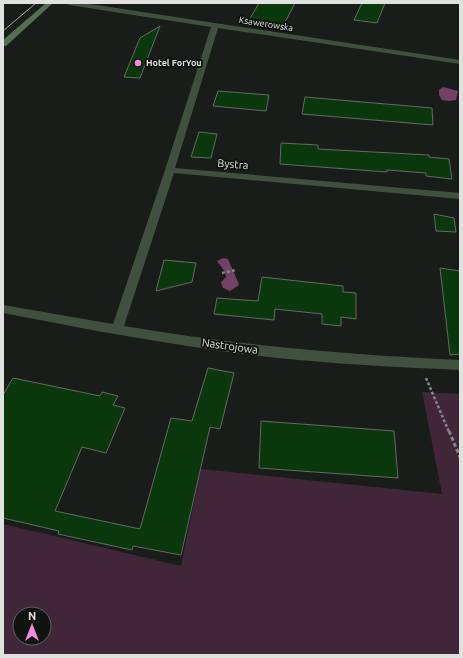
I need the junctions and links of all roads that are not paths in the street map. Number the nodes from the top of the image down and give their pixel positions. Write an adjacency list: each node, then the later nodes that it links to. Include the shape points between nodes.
1 (50, 3): 4 (street)
2 (69, 3): 3 (street, Ksawerowska)
3 (215, 25): 5 (street, Ksawerowska); 6 (street)
4 (3, 44)
5 (460, 62)
6 (170, 170): 7 (street, Bystra); 9 (street)
7 (460, 196)
8 (3, 309): 9 (street, Nastrojowa)
9 (117, 329): 10 (street, Nastrojowa, via 268,352 348,360)
10 (460, 365)

